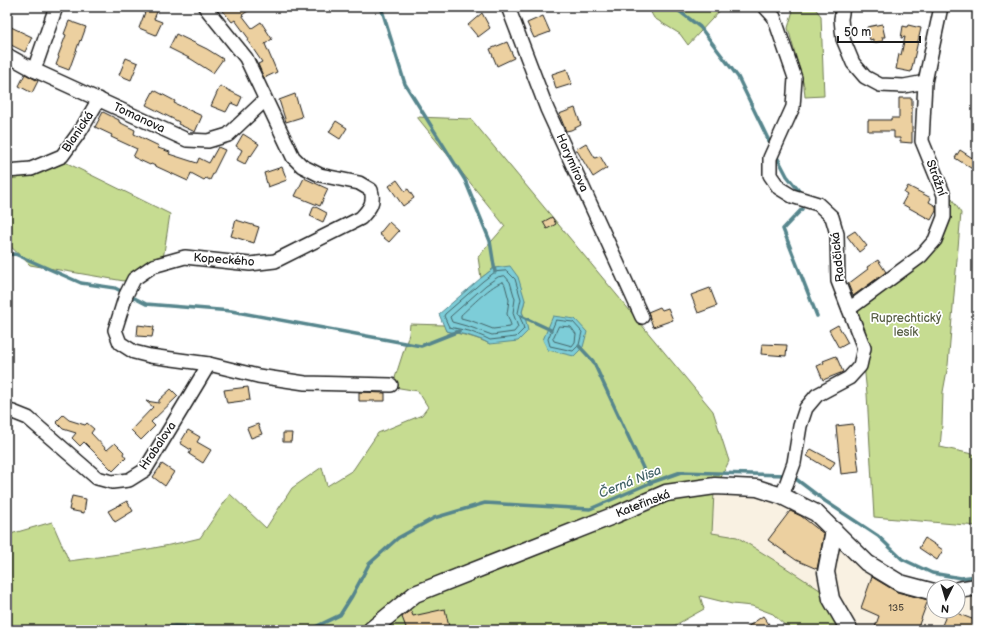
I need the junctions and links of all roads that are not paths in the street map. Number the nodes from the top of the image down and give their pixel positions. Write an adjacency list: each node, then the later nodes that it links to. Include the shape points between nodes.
1 (56, 7): 8 (street)
2 (205, 7): 11 (street, Kopeckého, via 246,58)
3 (508, 7): 14 (street, Horymírova, via 548,109)
4 (765, 7): 13 (street, Radčická, via 774,17 795,78 793,107 770,158 770,175 778,188 792,196 818,204 832,217 837,234 838,281)
5 (843, 7): 9 (street, via 843,40 853,63 865,77 880,85 904,86)
6 (941, 7): 9 (street, Strážní)
7 (7, 54): 8 (street, Tomanova)
8 (34, 70): 10 (street, Tomanova)
9 (925, 82): 13 (street, Strážní, via 922,141 944,195 944,217 935,240 921,256)
10 (99, 99): 11 (street, Tomanova, via 187,140 208,141 228,135); 12 (street, Blanická, via 62,156 31,169)
11 (265, 100): 15 (street, Kopeckého, via 293,158 320,175 359,183 371,190 373,198 370,208 361,218 275,261 250,264 185,257 153,266 134,279 115,330 120,343 134,352 150,356)
12 (7, 170)
13 (849, 309): 18 (street, Radčická, via 864,348 860,366 849,378 817,395 806,408 800,426 794,463)
14 (642, 317)
15 (209, 364): 16 (street, Kopeckého, via 258,376 305,383); 17 (street, Hrabalova, via 145,470 129,480 112,482 98,478 28,418)
16 (391, 385)
17 (7, 411)
18 (784, 490): 19 (street, Kateřinská, via 816,513); 23 (street, Kateřinská, via 715,486 666,493 415,594)
19 (834, 530): 22 (street, Kateřinská, via 867,563 900,583); 24 (street, via 826,572 831,599)
20 (977, 588): 21 (street)
21 (966, 589)
22 (926, 590)
23 (371, 630)
24 (849, 630)

